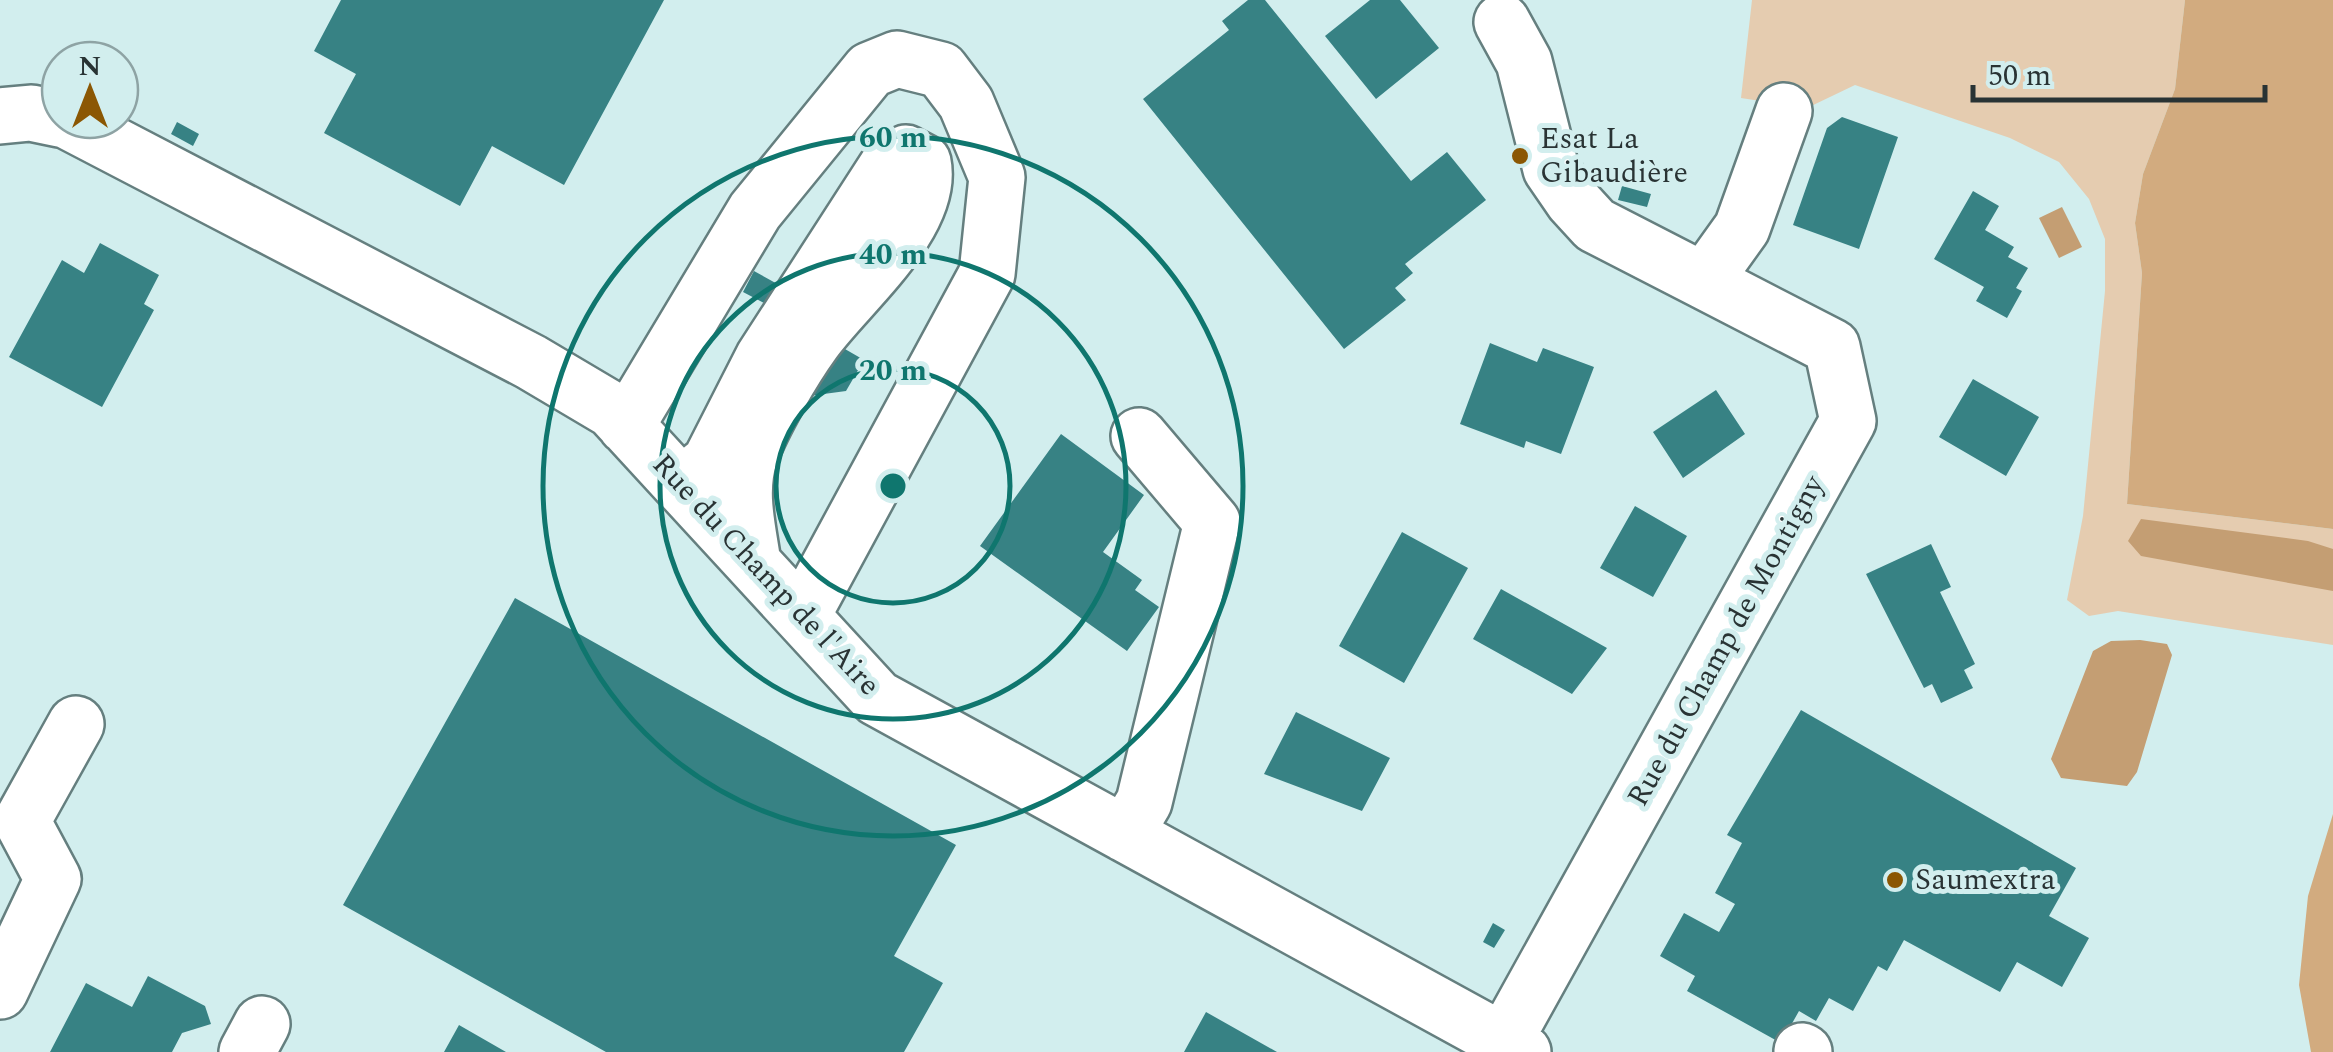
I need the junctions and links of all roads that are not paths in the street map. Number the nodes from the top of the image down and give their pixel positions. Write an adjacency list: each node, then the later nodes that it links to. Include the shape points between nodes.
1 (1502, 22): 6 (street, Rue du Champ de Montigny, via 1524,62 1551,169 1595,226)
2 (1784, 111): 6 (street, via 1742,228)
3 (40, 115): 4 (street)
4 (0, 116)
5 (104, 140): 7 (street, Rue du Champ de l'Aire, via 532,362 612,410)
6 (1704, 280): 15 (street, Rue du Champ de Montigny, via 1832,347 1848,420)
7 (626, 426): 9 (street, Rue du Champ de l'Aire); 11 (street, via 755,211 870,70 896,59 942,70 966,103 997,178 987,274)
8 (1139, 436): 13 (street, via 1212,522 1144,802)
9 (680, 485): 10 (street, Rue du Champ de l'Aire); 10 (street, via 710,462 763,358 888,163 906,154 923,162 927,181 908,220 883,262 814,342 751,454 744,497)
10 (753, 563): 11 (street, Rue du Champ de l'Aire)
11 (802, 616): 13 (street, Rue du Champ de l'Aire, via 877,698 1011,787)
12 (76, 724): 14 (street, via 22,821 53,879)
13 (1125, 834): 15 (street, Rue du Champ de l'Aire)
14 (0, 991)
15 (1508, 1049)

